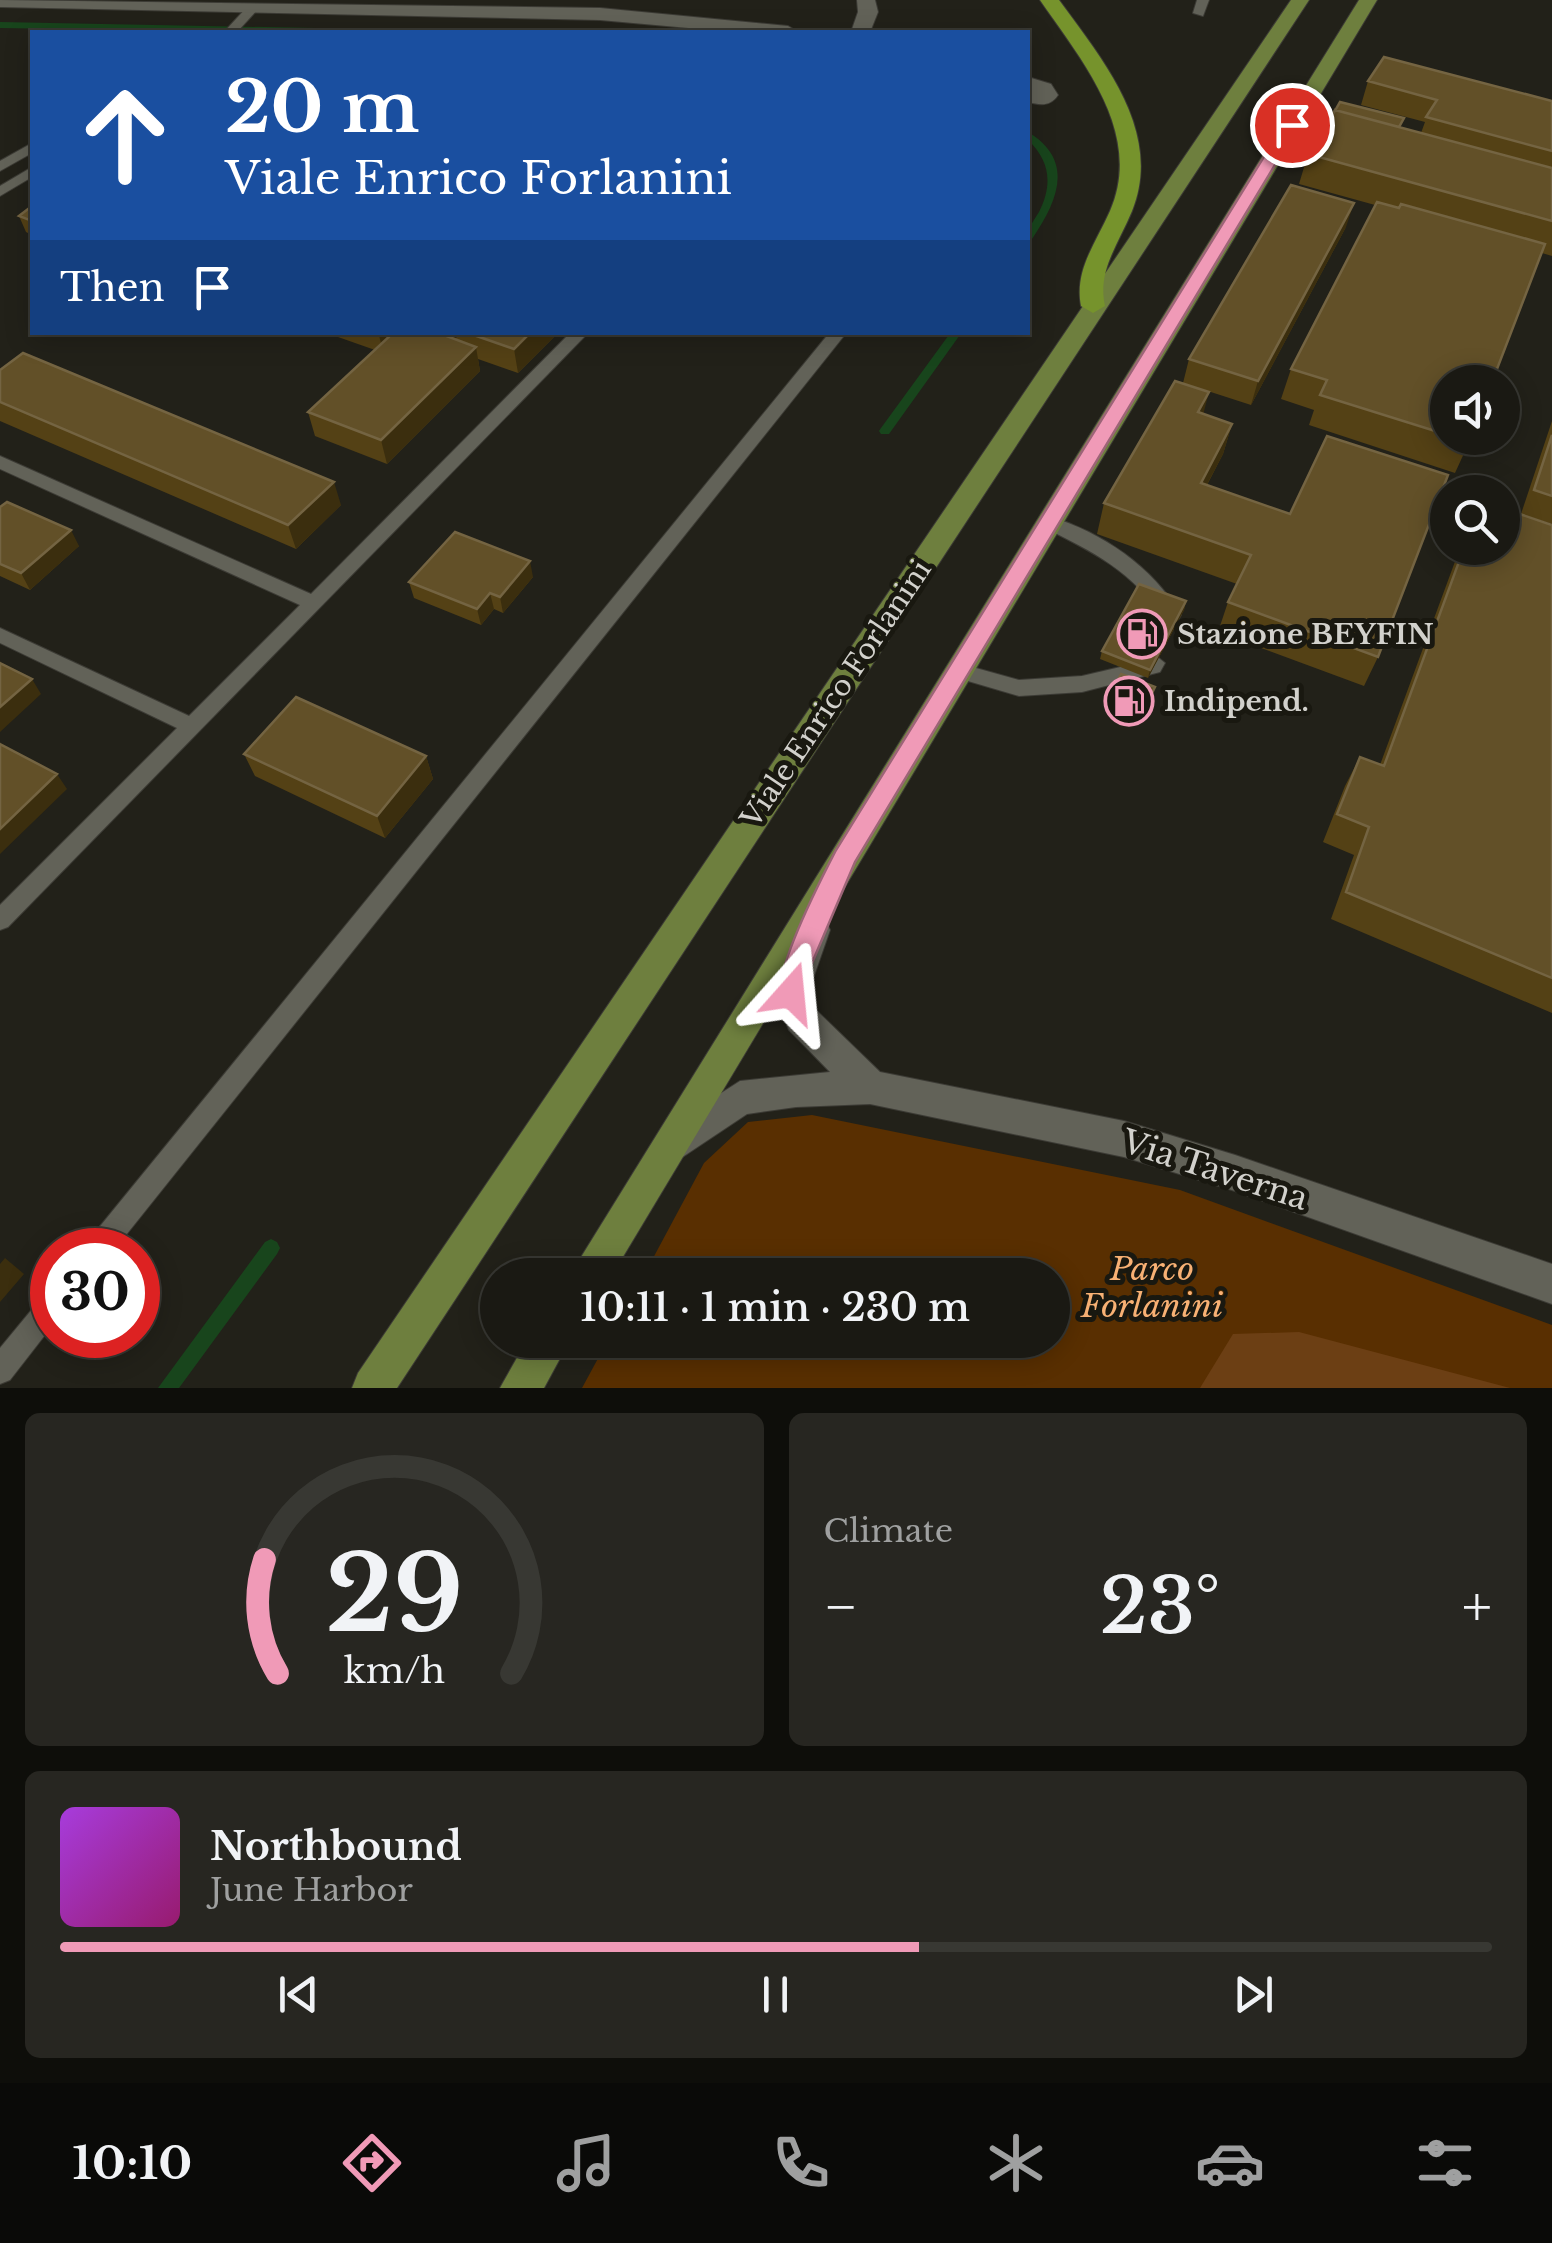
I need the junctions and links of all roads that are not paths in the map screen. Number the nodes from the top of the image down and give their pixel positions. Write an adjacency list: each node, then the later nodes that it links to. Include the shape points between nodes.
1 (684, 0): 8 (street)
2 (866, 0): 11 (street)
3 (1049, 0): 18 (highway, via 1109,88 1128,140 1129,192 1088,282)
4 (1300, 0): 18 (main road, Viale Enrico Forlanini)
5 (1368, 0): 22 (main road)
6 (0, 2): 7 (street)
7 (248, 13): 8 (street); 9 (lane)
8 (600, 14): 10 (street)
9 (232, 30)
10 (767, 30)
11 (863, 30)
12 (1030, 84): 13 (street, via 1048,94)
13 (1030, 96)
14 (30, 147): 15 (lane)
15 (0, 167)
16 (30, 172): 17 (lane)
17 (0, 192)
18 (1093, 306): 37 (main road, Viale Enrico Forlanini)
19 (578, 335): 23 (lane)
20 (836, 335): 31 (lane)
21 (0, 462): 23 (lane)
22 (1049, 522): 25 (main road); 25 (lane, via 1116,555 1156,588 1175,622 1152,667 1082,684 1019,688)
23 (314, 602): 26 (lane)
24 (0, 635): 26 (lane)
25 (958, 671): 27 (main road)
26 (192, 726): 28 (lane)
27 (844, 857): 29 (street, via 791,993 800,1018); 30 (main road)
28 (0, 920)
29 (870, 1086): 30 (street, Via Taverna, via 740,1098); 33 (street, Via Taverna, via 1124,1140)
30 (666, 1151): 32 (main road)
31 (115, 1228)
32 (600, 1258)
33 (1552, 1284)
34 (30, 1332): 36 (lane)
35 (539, 1358): 38 (main road)
36 (0, 1370)
37 (373, 1388)
38 (521, 1388)

